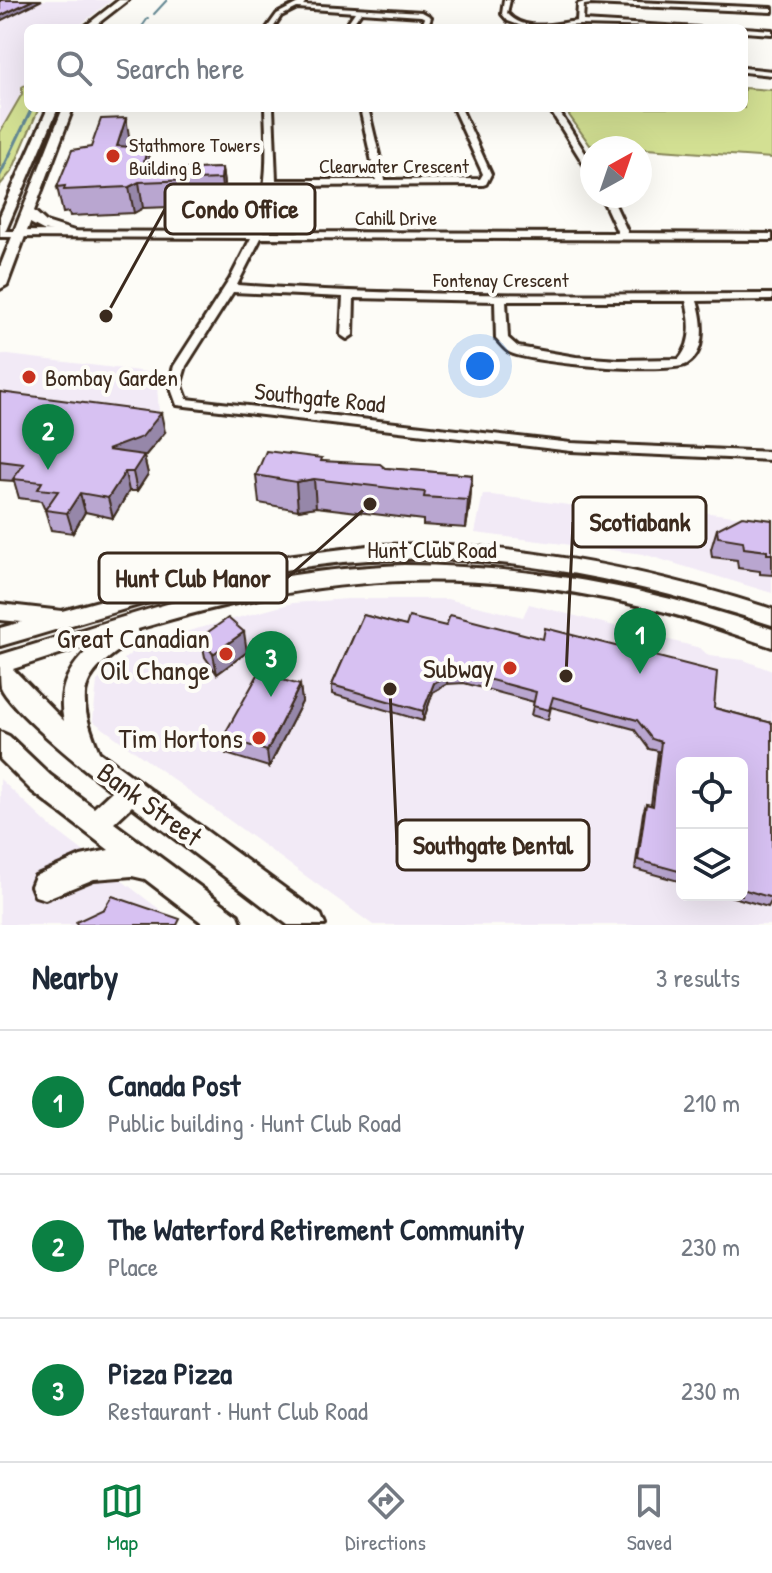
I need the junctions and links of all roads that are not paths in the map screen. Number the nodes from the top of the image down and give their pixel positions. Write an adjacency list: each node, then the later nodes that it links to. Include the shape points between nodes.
1 (124, 0): 9 (main road)
2 (134, 0): 10 (main road)
3 (309, 0): 5 (street)
4 (507, 0): 14 (street, via 507,18)
5 (296, 6): 7 (street); 11 (street)
6 (772, 10): 8 (street, via 591,2 581,4)
7 (359, 11): 12 (street); 13 (street, via 428,16)
8 (580, 23): 15 (street); 16 (street)
9 (92, 24)
10 (103, 24)
11 (273, 24)
12 (350, 24)
13 (425, 24)
14 (524, 24)
15 (571, 24)
16 (603, 24)
17 (748, 30): 18 (street)
18 (772, 32)
19 (748, 70): 20 (street)
20 (772, 73)
21 (51, 112): 31 (main road)
22 (66, 112): 32 (main road)
23 (269, 112): 28 (street, Southgate Road)
24 (365, 112): 29 (street)
25 (459, 112): 29 (street, Clearwater Crescent, via 487,179 467,184)
26 (555, 112): 27 (street)
27 (580, 152)
28 (271, 183): 29 (street, Clearwater Crescent); 36 (street, Southgate Road)
29 (381, 183)
30 (611, 208): 37 (street)
31 (5, 211): 33 (main road)
32 (28, 211): 34 (main road, via 41,226); 35 (main road)
33 (0, 232): 35 (street, Cahill Drive)
34 (75, 233): 35 (street, Cahill Drive); 36 (street, Cahill Drive)
35 (19, 234): 39 (main road)
36 (257, 234): 37 (street, Cahill Drive); 40 (street, Southgate Road)
37 (624, 236): 38 (street, Cahill Drive)
38 (772, 237)
39 (0, 285)
40 (229, 288): 41 (street, Fontenay Crescent); 46 (street, Southgate Road, via 180,366 175,383 182,402 571,447)
41 (349, 295): 44 (street, Fontenay Crescent); 45 (street)
42 (690, 296): 43 (street, Fontenay Crescent); 44 (street, Fontenay Crescent); 44 (street, via 696,314 693,349 682,362 668,363 514,350 502,339)
43 (772, 297)
44 (500, 298)
45 (347, 335)
46 (772, 456)
47 (0, 612): 48 (main road)
48 (69, 618): 50 (main road, Hunt Club Road, via 268,567 421,551 587,566 689,590); 51 (main road, Hunt Club Road)
49 (146, 621): 50 (main road, Hunt Club Road, via 278,585 443,571 537,578 616,592); 52 (main road, Hunt Club Road); 54 (main road, via 101,651 74,686 73,719)
50 (770, 633)
51 (0, 637)
52 (0, 667): 54 (main road, Bank Street, via 47,723)
53 (0, 743): 56 (main road, Bank Street, via 41,783)
54 (90, 760): 55 (main road, Bank Street)
55 (132, 790): 56 (main road); 60 (main road, Bank Street)
56 (95, 823): 57 (main road, Bank Street)
57 (151, 868): 58 (main road, via 117,861 90,866); 59 (main road, Bank Street)
58 (45, 886)
59 (228, 925)
60 (311, 925)

